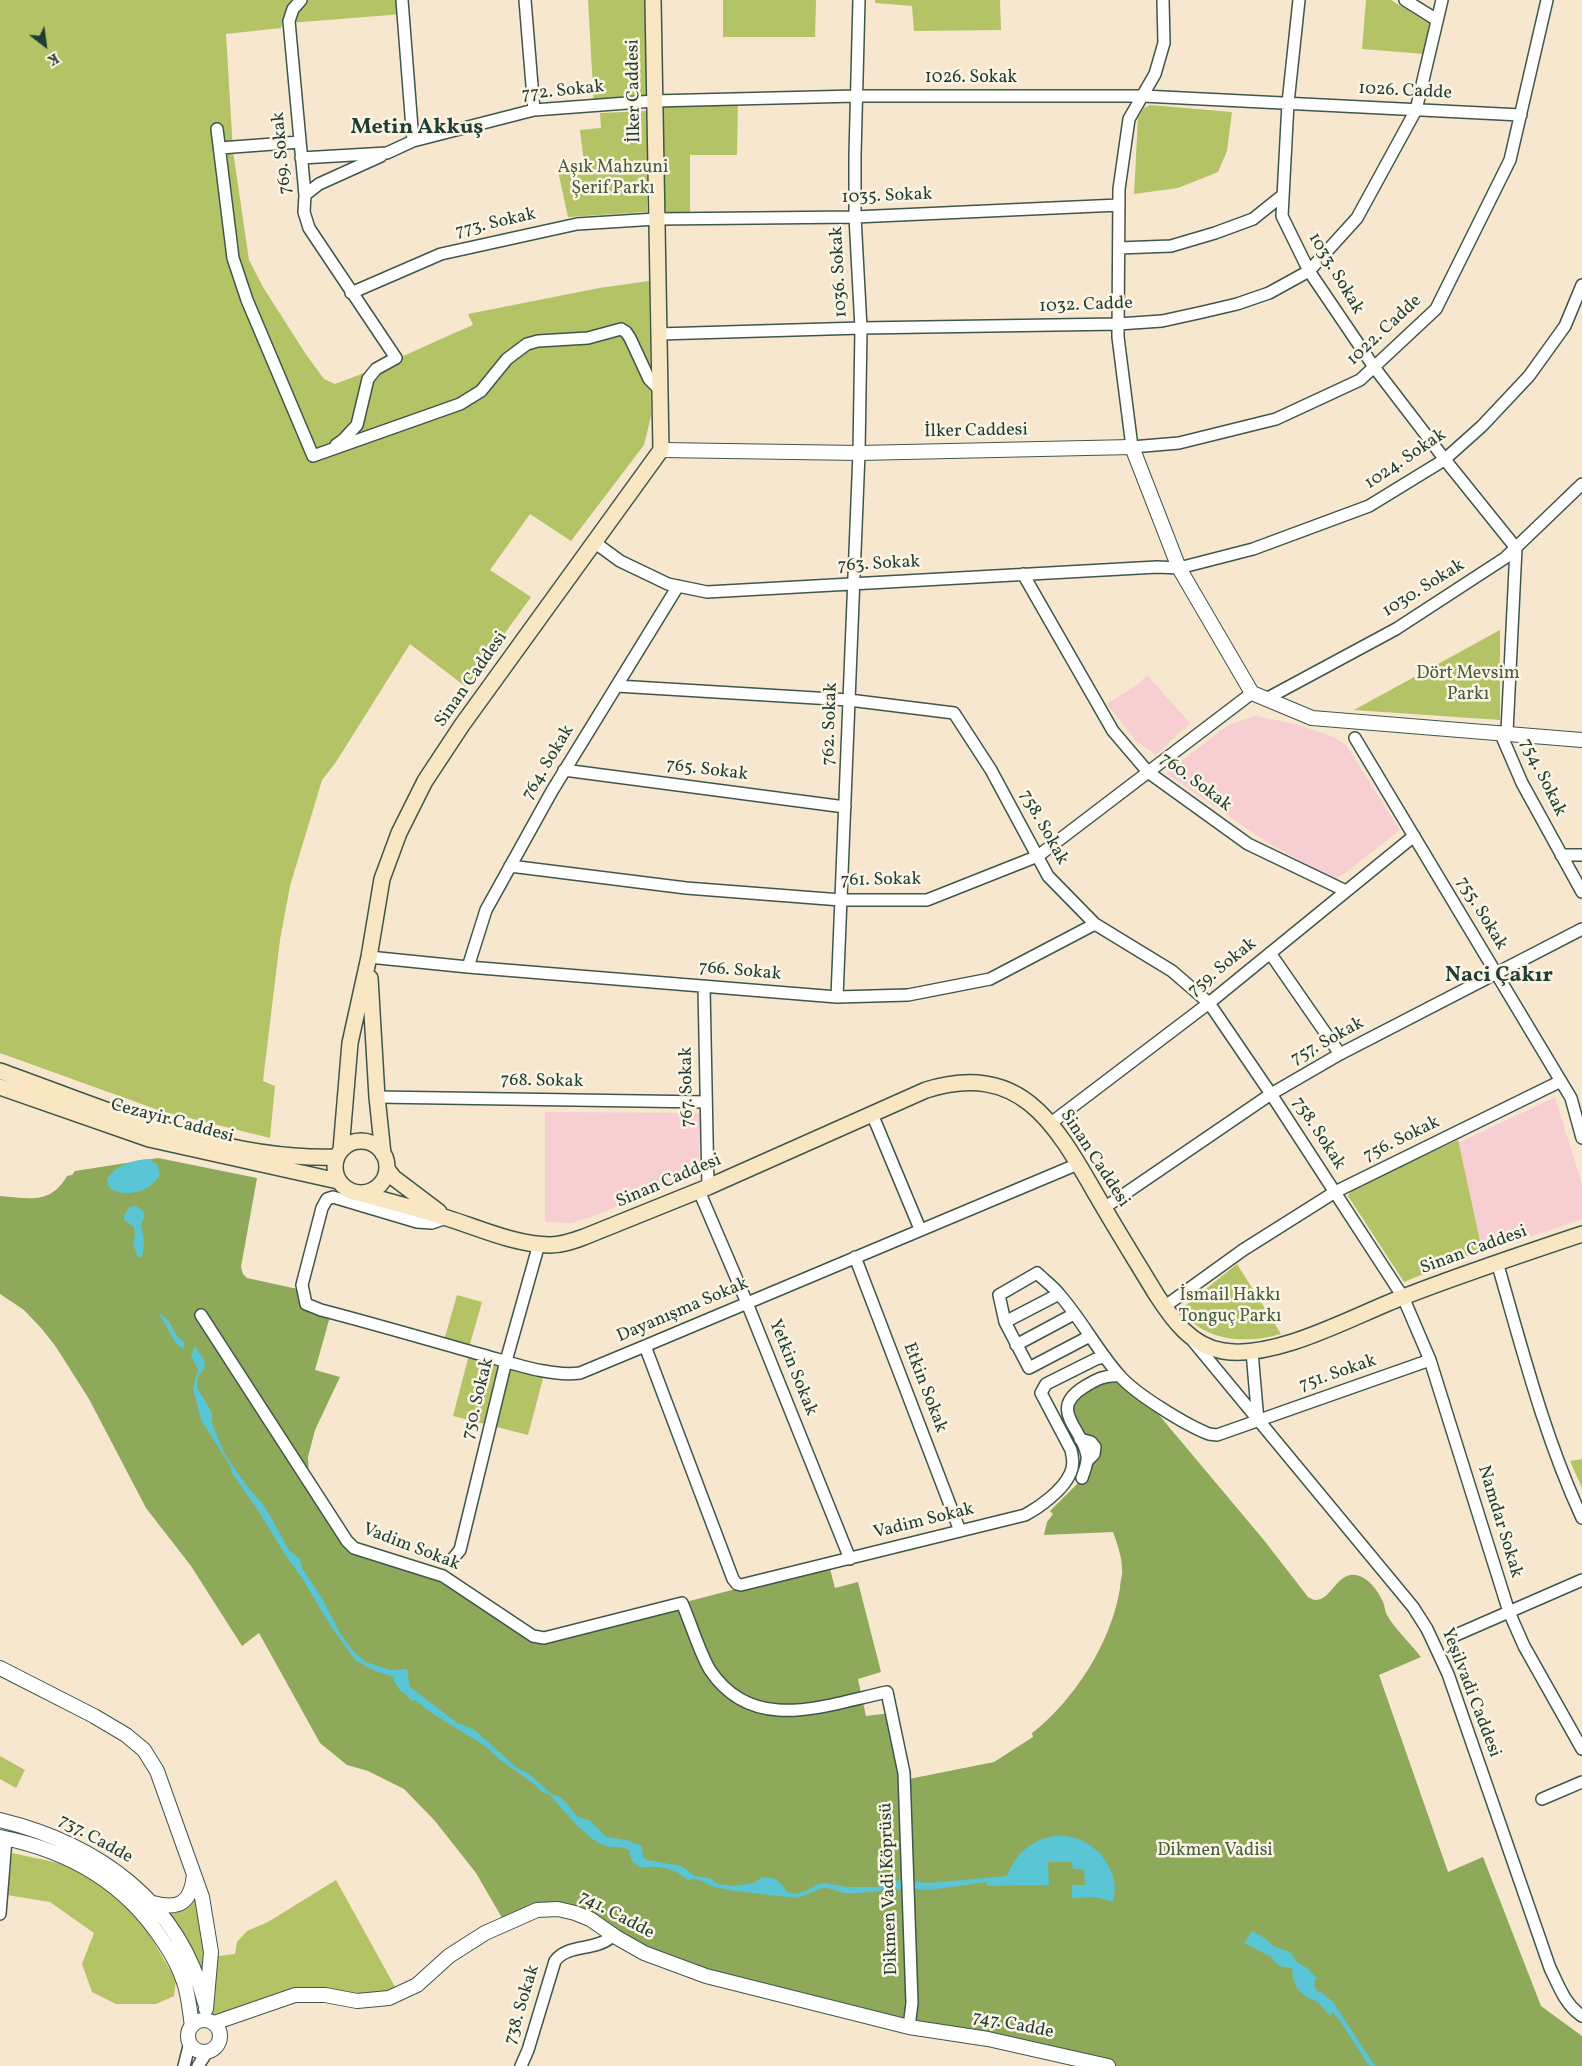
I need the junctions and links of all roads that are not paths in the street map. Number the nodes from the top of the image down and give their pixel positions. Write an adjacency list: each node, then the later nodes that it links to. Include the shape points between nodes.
1 (301, 0): 20 (street, 769. Sokak, via 289,21)
2 (402, 0): 21 (street)
3 (525, 0): 16 (street)
4 (653, 0): 14 (main road, İlker Caddesi)
5 (859, 0): 12 (street, 1036. Sokak)
6 (1163, 0): 13 (street, via 1164,43 1155,74)
7 (1299, 0): 15 (street, 1033. Sokak)
8 (1405, 0): 11 (street)
9 (1442, 0): 11 (street, 1032. Cadde)
10 (1548, 0): 18 (street, 1022. Cadde)
11 (1437, 20): 17 (street, 1032. Cadde)
12 (856, 96): 13 (street, 1026. Sokak); 14 (street, 1026. Sokak); 28 (street, 1036. Sokak)
13 (1143, 96): 15 (street, 1026. Sokak); 27 (street, via 1129,119)
14 (654, 101): 16 (street, 772. Sokak); 29 (main road, İlker Caddesi)
15 (1288, 103): 17 (street, 1026. Cadde); 26 (street, 1033. Sokak)
16 (534, 110): 21 (street, 772. Sokak)
17 (1416, 110): 18 (street, 1026. Cadde); 31 (street, 1032. Cadde, via 1357,218)
18 (1521, 115): 37 (street, 1022. Cadde, via 1510,160 1436,309)
19 (217, 129): 22 (street)
20 (300, 142): 22 (street); 24 (street, 769. Sokak)
21 (413, 142): 23 (street, 772. Sokak)
22 (220, 148): 40 (street, via 233,258 247,300 313,456)
23 (387, 153): 24 (street, 772. Sokak); 25 (street, via 319,184)
24 (301, 158): 25 (street, 769. Sokak)
25 (305, 195): 33 (street, 769. Sokak, via 304,212 309,228)
26 (1283, 195): 30 (street, via 1252,219 1215,233 1171,246); 31 (street, 1033. Sokak, via 1282,216)
27 (1119, 205): 28 (street, 1035. Sokak); 30 (street)
28 (855, 217): 29 (street, 1035. Sokak); 35 (street, 1036. Sokak)
29 (656, 218): 33 (street, 773. Sokak, via 577,224 441,254); 36 (main road, İlker Caddesi)
30 (1119, 248): 34 (street)
31 (1309, 271): 34 (street, 1032. Cadde, via 1269,293 1236,304 1162,321); 37 (street, 1033. Sokak)
32 (1582, 285): 43 (street, 1024. Sokak, via 1565,326 1529,376)
33 (351, 293): 40 (street, 769. Sokak, via 396,358 376,369 368,380 357,425 344,440)
34 (1118, 324): 35 (street, 1032. Cadde); 39 (street)
35 (861, 328): 36 (street, 1032. Cadde); 42 (street, 1036. Sokak)
36 (659, 334): 38 (main road, İlker Caddesi)
37 (1374, 367): 39 (street, 1022. Cadde, via 1360,380 1276,419 1179,443); 43 (street, 1033. Sokak)
38 (660, 390): 40 (street, via 649,379 630,338 620,329 588,338 538,341 519,349 480,391 460,404); 41 (main road, İlker Caddesi)
39 (1132, 447): 42 (street, İlker Caddesi); 47 (street)
40 (328, 450)
41 (661, 450): 42 (street, İlker Caddesi); 45 (main road, Sinan Caddesi)
42 (859, 453): 49 (street, 762. Sokak)
43 (1445, 461): 46 (street, 1033. Sokak); 47 (street, 1024. Sokak, via 1369,506 1253,549)
44 (1582, 484): 46 (street, 1030. Sokak)
45 (594, 542): 50 (street, 763. Sokak, via 620,561); 72 (main road, Sinan Caddesi, via 425,781 399,833 382,879)
46 (1516, 548): 53 (street, 1030. Sokak, via 1396,629); 55 (street)
47 (1179, 568): 48 (street, 763. Sokak); 52 (street)
48 (1023, 574): 49 (street, 763. Sokak); 59 (street, 760. Sokak, via 1114,731)
49 (854, 584): 50 (street, 763. Sokak, via 707,592); 54 (street, 762. Sokak)
50 (678, 586): 51 (street, 764. Sokak)
51 (616, 686): 54 (street, 758. Sokak); 58 (street, 764. Sokak)
52 (1252, 693): 53 (street); 59 (street, 761. Sokak)
53 (1266, 699): 55 (street, via 1312,718)
54 (849, 700): 60 (street, 762. Sokak); 64 (street, 758. Sokak, via 954,713 992,770)
55 (1503, 732): 57 (street); 62 (street, 754. Sokak, via 1522,783)
56 (1355, 738): 61 (street, 755. Sokak)
57 (1582, 740)
58 (564, 770): 60 (street, 765. Sokak); 65 (street, 764. Sokak)
59 (1148, 772): 64 (street, 761. Sokak); 66 (street, 760. Sokak, via 1248,844)
60 (845, 806): 68 (street, 762. Sokak)
61 (1414, 836): 66 (street, 759. Sokak); 74 (street, 755. Sokak)
62 (1561, 855): 63 (street); 67 (street, 754. Sokak)
63 (1582, 855)
64 (1038, 856): 68 (street, 761. Sokak, via 927,900); 69 (street, 758. Sokak, via 1048,876)
65 (510, 866): 68 (street, 761. Sokak, via 686,888); 73 (street, 764. Sokak, via 486,910)
66 (1346, 891): 71 (street, 759. Sokak)
67 (1582, 892)
68 (841, 900): 76 (street, 762. Sokak)
69 (1095, 924): 76 (street, 766. Sokak, via 990,979 908,995); 77 (street, 758. Sokak, via 1172,971)
70 (1582, 929): 74 (street, 757. Sokak)
71 (1270, 953): 77 (street, 759. Sokak); 78 (street)
72 (369, 957): 73 (street, 766. Sokak); 83 (main road, Sinan Caddesi); 88 (main road, Sinan Caddesi, via 350,1043)
73 (468, 967): 75 (street, 766. Sokak)
74 (1496, 973): 78 (street, 757. Sokak); 80 (street, 755. Sokak)
75 (704, 987): 76 (street, 766. Sokak); 84 (street, 767. Sokak)
76 (837, 997)
77 (1209, 1003): 82 (street, 758. Sokak); 86 (street, 759. Sokak)
78 (1340, 1054): 82 (street, 757. Sokak)
79 (0, 1071): 90 (main road, Cezayir Caddesi, via 155,1127)
80 (1561, 1082): 87 (street, 755. Sokak, via 1571,1098); 95 (street, 756. Sokak)
81 (0, 1087): 90 (main road, Cezayir Caddesi, via 150,1139)
82 (1271, 1094): 95 (street, 758. Sokak); 97 (street, 757. Sokak)
83 (377, 1097): 84 (street, 768. Sokak); 89 (main road, Sinan Caddesi)
84 (706, 1102): 94 (street, 767. Sokak)
85 (872, 1114): 86 (main road, Sinan Caddesi, via 926,1090 966,1082 990,1084 1010,1091); 94 (main road, Sinan Caddesi); 99 (street)
86 (1051, 1123): 91 (main road, Sinan Caddesi)
87 (1582, 1138)
88 (339, 1154): 89 (main road, via 347,1145 363,1141 378,1147); 90 (main road, Cezayir Caddesi, via 308,1158); 93 (main road, via 335,1173)
89 (383, 1154): 92 (main road)
90 (255, 1158): 93 (main road, Cezayir Caddesi)
91 (1078, 1164): 97 (main road, Sinan Caddesi); 99 (street, Dayanışma Sokak)
92 (387, 1169): 96 (main road, via 374,1189); 98 (main road, Sinan Caddesi)
93 (338, 1181): 96 (main road)
94 (703, 1189): 101 (main road, Sinan Caddesi, via 584,1238 551,1245); 106 (street, Yetkin Sokak)
95 (1335, 1192): 105 (street, 758. Sokak); 107 (street, 756. Sokak, via 1243,1250)
96 (358, 1193): 98 (main road, Sinan Caddesi)
97 (1104, 1208): 107 (main road, Sinan Caddesi)
98 (446, 1218): 101 (main road, Sinan Caddesi); 118 (street, Dayanışma Sokak, via 432,1223 417,1222 333,1197 327,1199 302,1285 306,1304)
99 (920, 1229): 102 (street, Dayanışma Sokak)
100 (1582, 1234): 103 (main road, Sinan Caddesi)
101 (539, 1244): 118 (street, 750. Sokak)
102 (856, 1257): 106 (street, Dayanışma Sokak); 123 (street, Etkin Sokak)
103 (1497, 1262): 105 (main road, Sinan Caddesi); 122 (street, via 1544,1424)
104 (1060, 1294): 108 (street, 751. Sokak); 110 (street); 110 (street, 751. Sokak, via 1037,1273 999,1295)
105 (1403, 1297): 115 (main road, Sinan Caddesi, via 1298,1340); 117 (street, Namdar Sokak)
106 (746, 1303): 114 (street, Dayanışma Sokak); 124 (street, Yetkin Sokak)
107 (1164, 1307): 112 (main road, Sinan Caddesi)
108 (1074, 1314): 111 (street, 751. Sokak); 113 (street)
109 (201, 1315): 127 (street, Vadim Sokak, via 354,1548 443,1576 533,1636 544,1638)
110 (1005, 1322): 113 (street)
111 (1090, 1336): 113 (street, via 1029,1368); 116 (street, 751. Sokak)
112 (1189, 1336): 115 (main road, Sinan Caddesi, via 1223,1351); 120 (street, Yeşilvadi Caddesi)
113 (1016, 1345)
114 (645, 1346): 118 (street, Dayanışma Sokak, via 580,1373 558,1374); 124 (street, Vadim Sokak, via 736,1584 748,1584)
115 (1252, 1352): 120 (street)
116 (1105, 1357): 119 (street, 751. Sokak); 123 (street, Vadim Sokak, via 1046,1384 1041,1393 1071,1450 1074,1460 1070,1476 1032,1512)
117 (1430, 1360): 120 (street, 751. Sokak); 128 (street, Namdar Sokak)
118 (506, 1361): 125 (street, 750. Sokak, via 460,1550)
119 (1120, 1376): 120 (street, 751. Sokak, via 1143,1396 1209,1434 1217,1435); 121 (street, via 1099,1377 1072,1397 1068,1404 1067,1414 1080,1439 1091,1442 1095,1447)
120 (1258, 1421): 141 (street, Yeşilvadi Caddesi, via 1413,1607 1427,1629 1448,1674 1550,1968 1564,1997)
121 (1082, 1478)
122 (1582, 1518)
123 (960, 1531): 124 (street, Vadim Sokak)
124 (850, 1559)
125 (451, 1561)
126 (1582, 1580): 128 (street)
127 (682, 1603): 144 (street, Dikmen Vadi Köprüsü, via 710,1670 740,1700 759,1708 794,1712 886,1692 904,1773 912,2003)
128 (1509, 1612): 129 (street); 131 (street, Namdar Sokak, via 1524,1646)
129 (1456, 1635)
130 (0, 1668): 136 (street, via 94,1716 144,1750 157,1771)
131 (1582, 1749)
132 (1582, 1782): 133 (street)
133 (1542, 1799)
134 (0, 1820): 137 (street, 737. Cadde, via 38,1831 96,1858 126,1878)
135 (3, 1838): 138 (street); 143 (street, 737. Cadde, via 57,1854 89,1868 135,1904 156,1929 179,1970)
136 (194, 1872): 137 (street, via 188,1898 181,1904 172,1907); 142 (street, via 211,1952)
137 (153, 1903): 142 (street, 737. Cadde, via 188,1959)
138 (0, 1914)
139 (612, 1934): 140 (street, 741. Cadde, via 575,1912 537,1910 466,1944 416,1985 389,1998 357,2001 309,1993 281,1998); 144 (street, 741. Cadde, via 644,1953 706,1976); 150 (street, 738. Sokak, via 604,1942 562,1953 555,1961)
140 (264, 2006): 142 (street, 741. Cadde); 146 (street, 741. Cadde, via 231,2029)
141 (1582, 2016)
142 (210, 2018): 143 (street); 146 (street, 737. Cadde, via 220,2031)
143 (192, 2026): 145 (street, 737. Cadde)
144 (909, 2027): 151 (street, 747. Cadde, via 988,2039)
145 (190, 2042): 147 (street, via 196,2050); 148 (street)
146 (219, 2042): 147 (street)
147 (207, 2052): 149 (street)
148 (184, 2066)
149 (198, 2066)
150 (521, 2066)
151 (1108, 2066)

